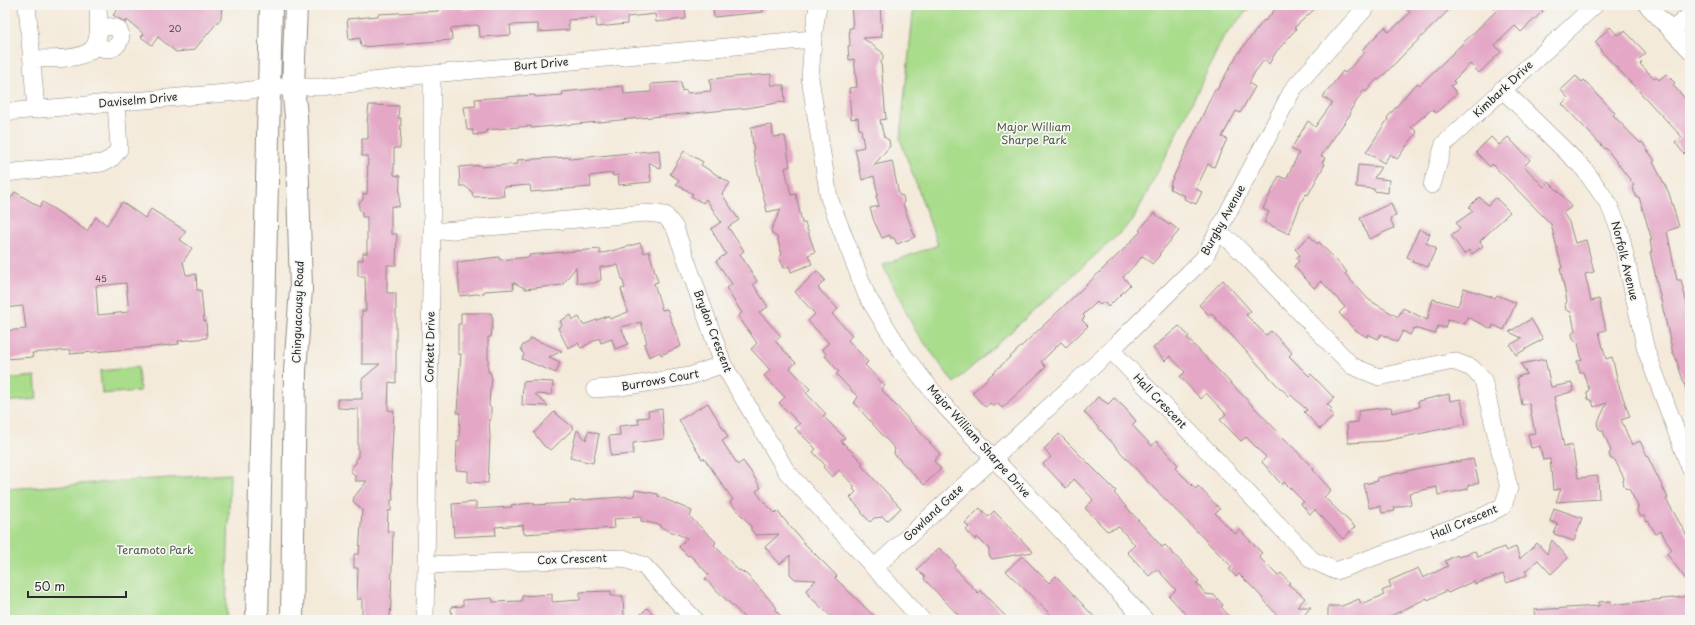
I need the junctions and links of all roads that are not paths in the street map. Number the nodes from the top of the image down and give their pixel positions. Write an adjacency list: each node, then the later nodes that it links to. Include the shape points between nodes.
1 (27, 5): 15 (street)
2 (98, 5): 10 (street)
3 (271, 5): 18 (main road)
4 (296, 5): 17 (main road, Chinguacousy Road)
5 (818, 5): 12 (street, Major William Sharpe Drive)
6 (1368, 5): 26 (street, Burgby Avenue, via 1293,89)
7 (1595, 5): 19 (street, Kimbark Drive)
8 (1647, 5): 11 (street)
9 (1690, 15): 11 (street)
10 (98, 26): 13 (street); 13 (street, via 114,27 121,35 120,42 118,46 108,49)
11 (1672, 30): 14 (street)
12 (813, 39): 16 (street, Burt Drive); 30 (street, Major William Sharpe Drive, via 810,78 829,198 867,296 903,354 941,402)
13 (95, 46): 15 (street, via 88,52 74,57)
14 (1690, 50)
15 (32, 59): 21 (street)
16 (432, 74): 17 (street, Burt Drive, via 321,87); 25 (street, Corkett Drive)
17 (293, 86): 18 (street, Burt Drive); 35 (main road, Chinguacousy Road, via 301,289 295,371)
18 (270, 87): 20 (street, Daviselm Drive); 34 (main road)
19 (1502, 88): 24 (street, Kimbark Drive, via 1444,144); 31 (street, Norfolk Avenue, via 1584,169 1608,203 1619,228 1646,350)
20 (116, 102): 21 (street, Daviselm Drive); 23 (street, via 119,149 112,158 102,163)
21 (36, 109): 22 (street, Daviselm Drive)
22 (5, 112)
23 (5, 173)
24 (1432, 185)
25 (432, 232): 28 (street, Brydon Crescent, via 645,212 665,215 675,228); 32 (street, Corkett Drive)
26 (1218, 233): 27 (street, Burgby Avenue, via 1204,258); 27 (street, Hall Crescent, via 1232,242 1352,366 1379,377 1453,361 1472,368 1483,380 1509,488 1503,506 1484,516 1336,571 1312,560)
27 (1111, 350): 30 (street, Burgby Avenue)
28 (724, 364): 29 (street, Burrows Court, via 690,376); 33 (street, Brydon Crescent, via 786,472)
29 (594, 389)
30 (992, 458): 33 (street, Gowland Gate); 39 (street, Major William Sharpe Drive)
31 (1690, 468)
32 (426, 565): 36 (street, Corkett Drive); 37 (street, Cox Crescent, via 623,558 644,566)
33 (874, 568): 38 (street, Brydon Crescent)
34 (257, 620)
35 (292, 620)
36 (424, 620)
37 (694, 620)
38 (922, 620)
39 (1145, 620)

